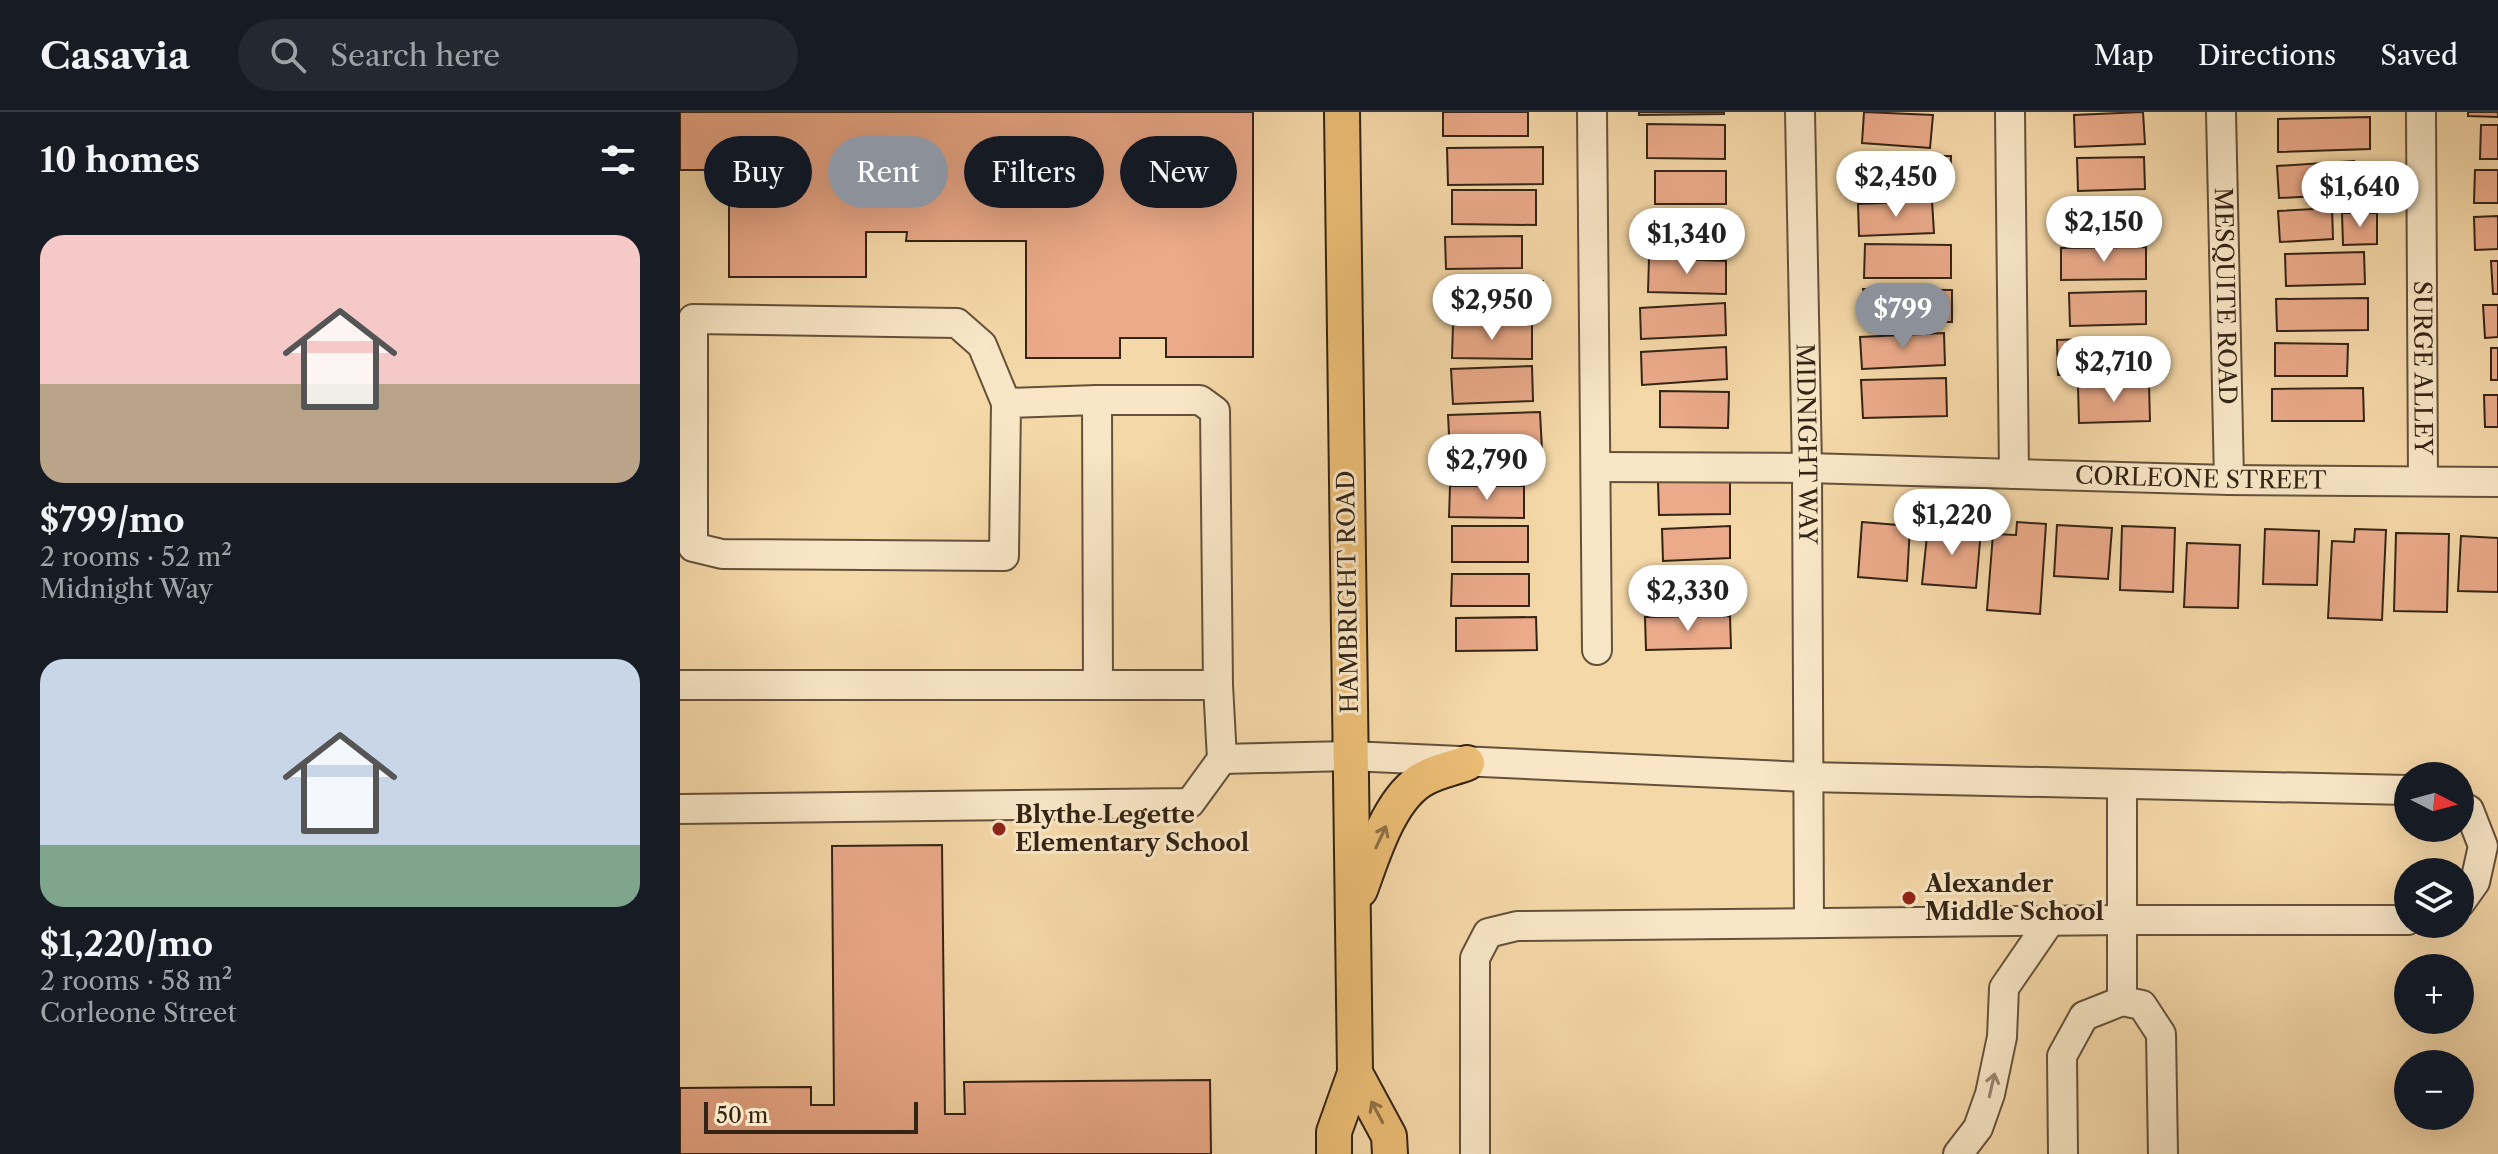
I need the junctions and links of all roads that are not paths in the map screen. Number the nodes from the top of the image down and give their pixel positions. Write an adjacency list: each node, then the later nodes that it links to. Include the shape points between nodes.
1 (1342, 112): 20 (main road, HAMBRIGHT ROAD)
2 (1592, 112): 10 (street)
3 (1800, 112): 11 (street, MIDNIGHT WAY)
4 (2010, 112): 12 (street)
5 (2221, 112): 13 (street, MESQUITE ROAD)
6 (2421, 112): 14 (street, SURGE ALLEY)
7 (687, 315): 9 (street, via 957,323 982,345); 9 (street, via 693,547 722,554 1004,556)
8 (1097, 400): 9 (street); 18 (street); 19 (street, via 1200,400 1215,411)
9 (1006, 403)
10 (1597, 467): 11 (street, CORLEONE STREET); 16 (street)
11 (1807, 468): 12 (street, CORLEONE STREET); 23 (street, MIDNIGHT WAY)
12 (2014, 474): 13 (street, CORLEONE STREET)
13 (2229, 480): 14 (street, CORLEONE STREET)
14 (2423, 480): 15 (street, CORLEONE STREET)
15 (2498, 482)
16 (1597, 650)
17 (680, 685): 18 (street)
18 (1098, 685): 19 (street)
19 (1218, 685): 21 (street)
20 (1350, 756): 21 (street); 22 (street); 29 (main road, HAMBRIGHT ROAD)
21 (1222, 759): 26 (street, via 1190,803)
22 (1467, 763): 23 (street); 29 (main road, one-way to 22, via 1396,805 1424,778)
23 (1807, 777): 24 (street); 33 (street, MIDNIGHT WAY)
24 (2122, 786): 25 (street); 30 (street)
25 (2394, 790)
26 (680, 809)
27 (2474, 823): 28 (street, via 2483,846)
28 (2474, 883)
29 (1352, 909): 35 (main road, HAMBRIGHT ROAD)
30 (2122, 920): 31 (street); 32 (street); 34 (street)
31 (2394, 920)
32 (2050, 921): 33 (street); 39 (street, one-way to 32, via 1978,1128 1990,1094 2002,1037 2004,988)
33 (1809, 923): 38 (street, via 1517,926 1488,933 1475,958)
34 (2122, 1001): 40 (street, via 2084,1016 2062,1056); 41 (street, via 2142,1005 2161,1034)
35 (1355, 1073): 36 (main road, HAMBRIGHT ROAD, via 1334,1132); 37 (main road, HAMBRIGHT ROAD, one-way to 35, via 1389,1136)
36 (1334, 1154)
37 (1390, 1154)
38 (1475, 1154)
39 (1958, 1154)
40 (2063, 1154)
41 (2163, 1154)

